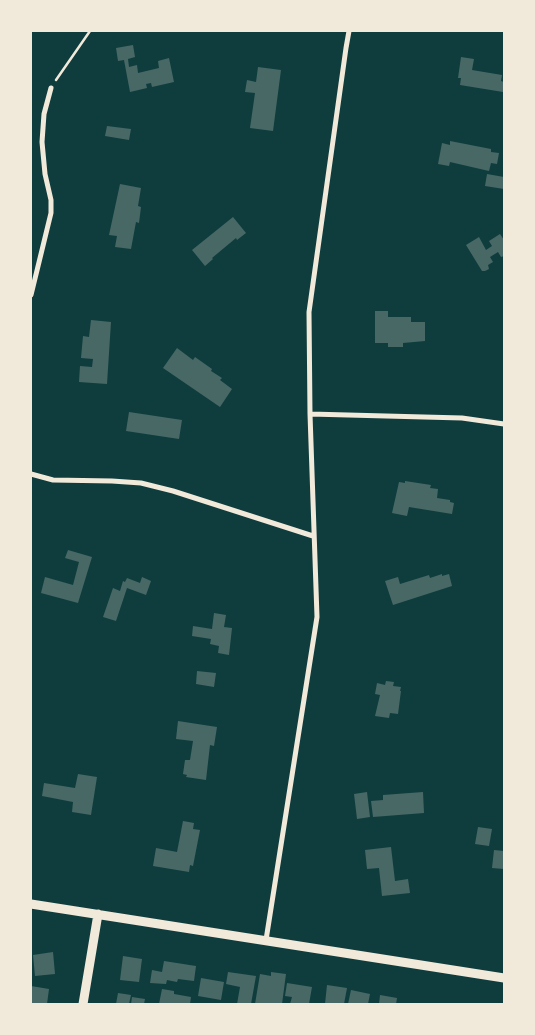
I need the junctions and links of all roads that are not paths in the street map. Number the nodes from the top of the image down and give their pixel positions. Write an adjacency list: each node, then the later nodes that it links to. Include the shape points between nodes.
1 (349, 31): 4 (street, via 309,312)
2 (51, 88): 3 (street, via 44,114 42,142 51,213)
3 (31, 295)
4 (310, 414): 5 (street, via 462,418); 7 (street)
5 (504, 424)
6 (31, 474): 7 (street, via 54,480 141,483)
7 (313, 536): 10 (street, via 317,616)
8 (31, 904): 9 (street)
9 (98, 914): 10 (street); 12 (street)
10 (266, 940): 11 (street)
11 (504, 978)
12 (83, 1004)

